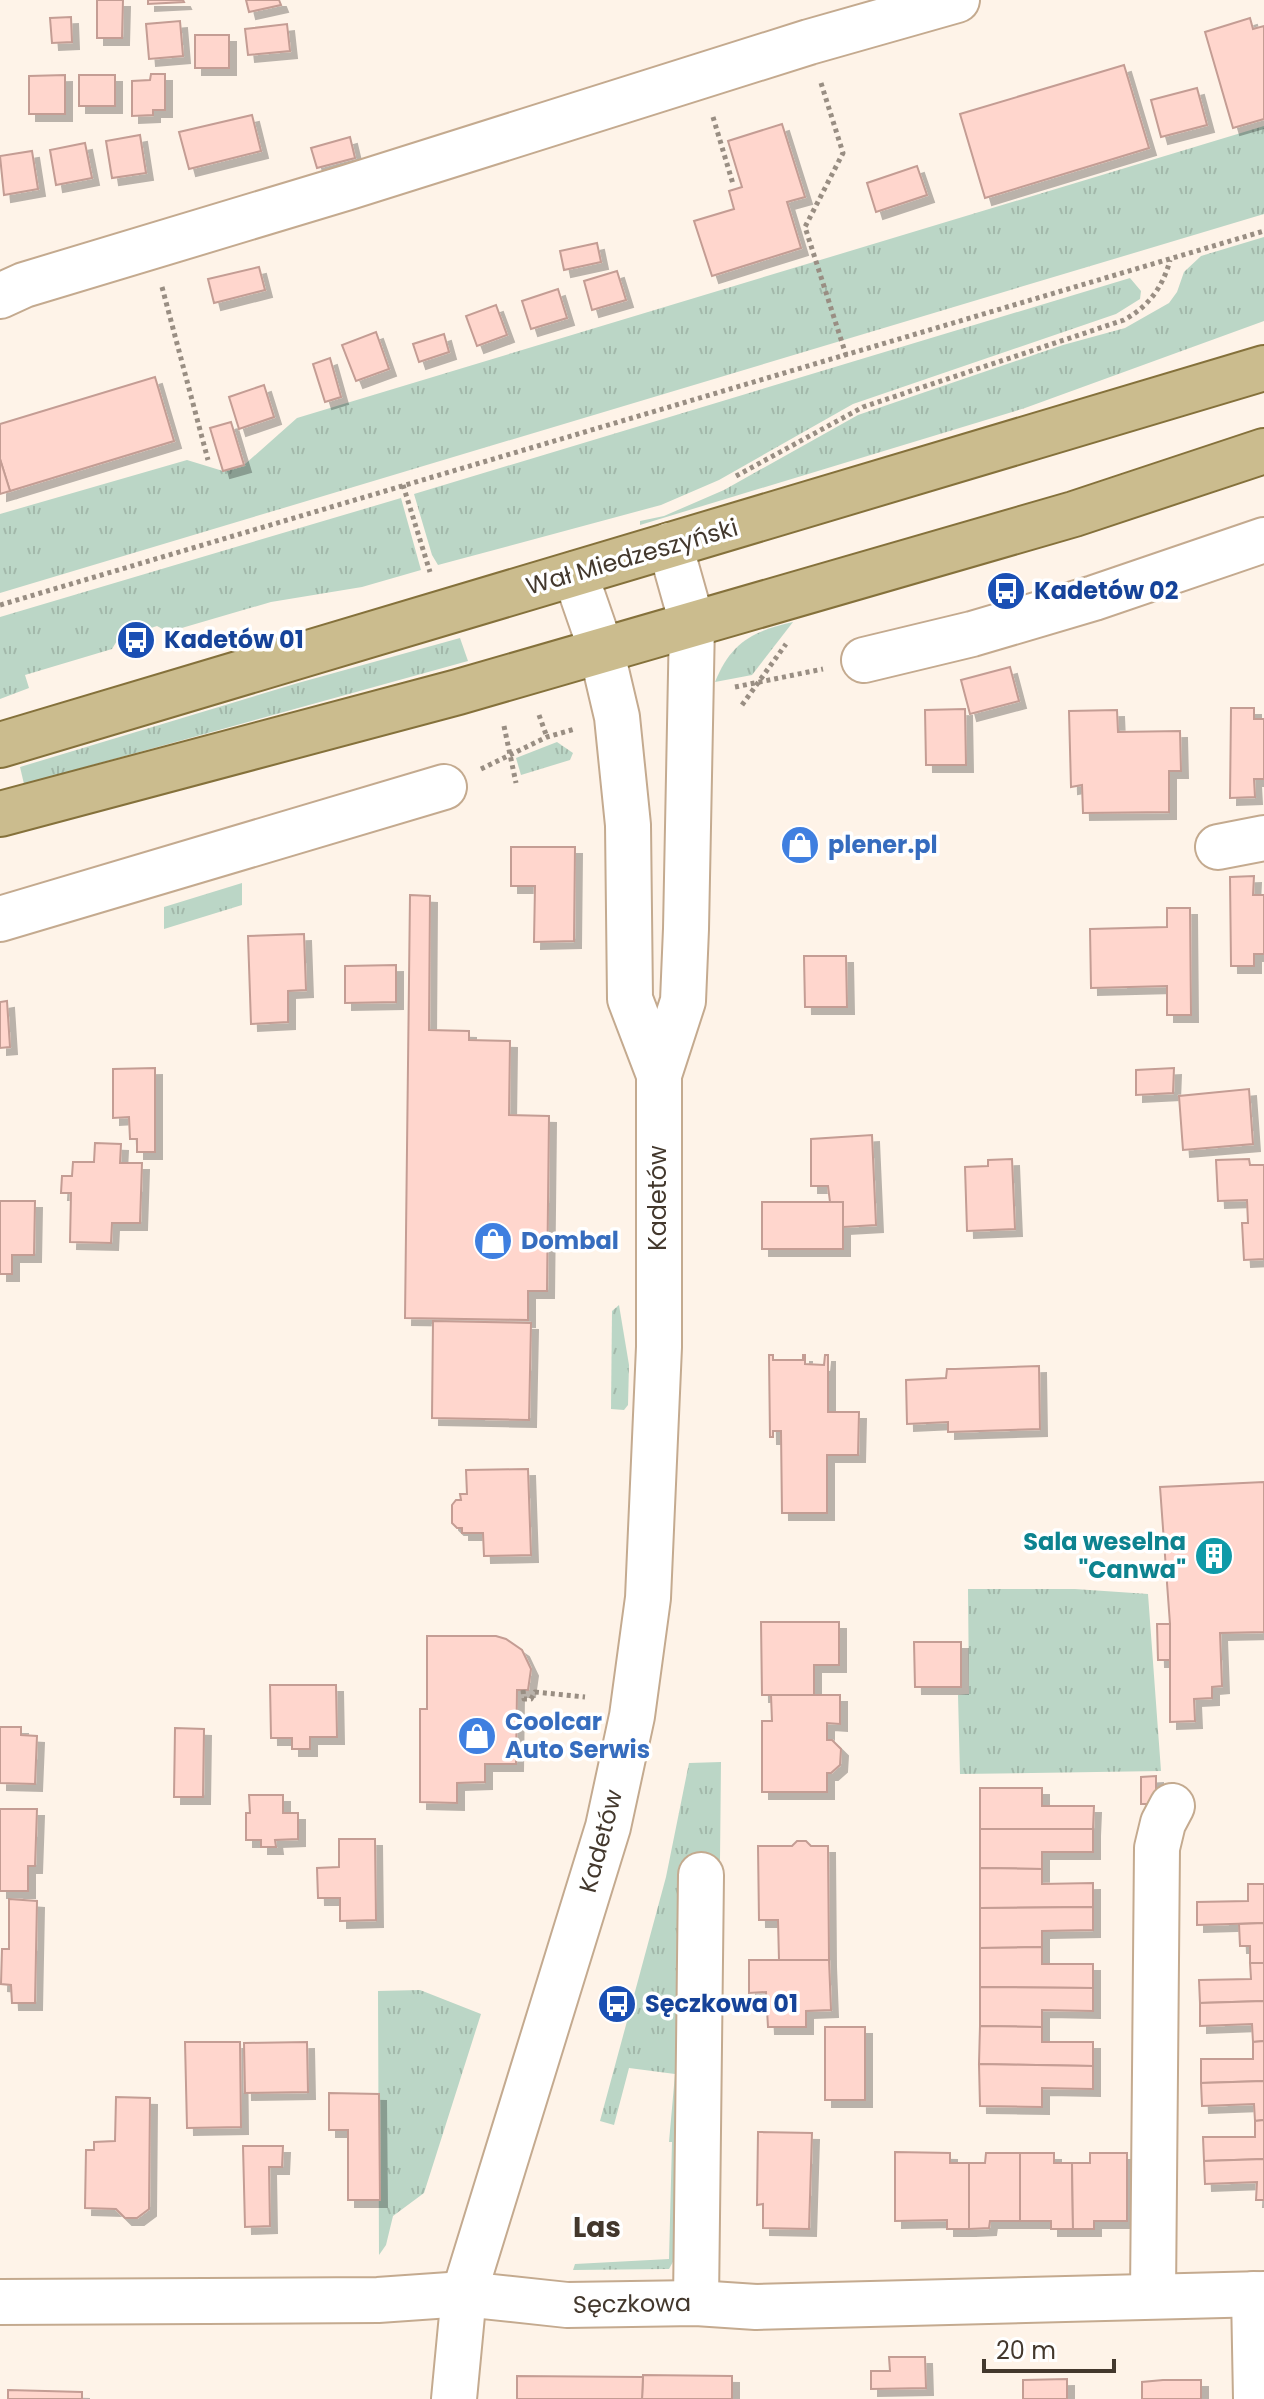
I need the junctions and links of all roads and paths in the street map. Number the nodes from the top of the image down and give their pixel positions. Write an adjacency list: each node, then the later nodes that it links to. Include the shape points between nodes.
1 (957, 0): 2 (street)
2 (809, 42): 6 (street); 9 (path, via 843,153 805,227)
3 (711, 111): 4 (path)
4 (733, 184)
5 (1264, 231): 7 (path)
6 (152, 247): 8 (street); 12 (path)
7 (1170, 259): 9 (path); 13 (path, via 1153,297 1124,320 863,407)
8 (0, 296)
9 (846, 355): 14 (path)
10 (1264, 368): 16 (main road, Wał Miedzeszyński)
11 (1264, 451): 20 (main road, via 1074,514)
12 (208, 460)
13 (732, 479)
14 (403, 485): 18 (path); 19 (path)
15 (1264, 540): 22 (street, via 1094,598)
16 (670, 545): 17 (main road, Wał Miedzeszyński); 20 (street, Kadetów)
17 (575, 574): 21 (street, Kadetów); 26 (main road, Wał Miedzeszyński)
18 (433, 579)
19 (0, 605)
20 (692, 623): 21 (main road); 33 (street, Kadetów, via 683,1001)
21 (601, 649): 29 (main road); 33 (street, Kadetów, via 621,745 628,825 630,999)
22 (864, 660)
23 (540, 718): 25 (path)
24 (504, 726): 27 (path)
25 (547, 737)
26 (0, 745)
27 (516, 783)
28 (444, 787): 32 (street)
29 (0, 814)
30 (1264, 838): 31 (street)
31 (1218, 847)
32 (0, 919)
33 (659, 1075): 38 (street, Kadetów, via 658,1362 648,1598 632,1716 608,1827)
34 (523, 1690): 35 (path, via 524,1699 535,1692)
35 (585, 1697)
36 (1172, 1806): 40 (street, via 1157,1848)
37 (701, 1875): 42 (street)
38 (464, 2294): 41 (street, Sęczkowa, via 378,2300); 42 (street, Sęczkowa, via 567,2305); 43 (street, Kadetów)
39 (1259, 2294): 40 (street, Sęczkowa); 44 (street)
40 (1153, 2296): 42 (street, Sęczkowa, via 756,2307)
41 (0, 2302)
42 (696, 2303)
43 (454, 2399)
44 (1256, 2399)

